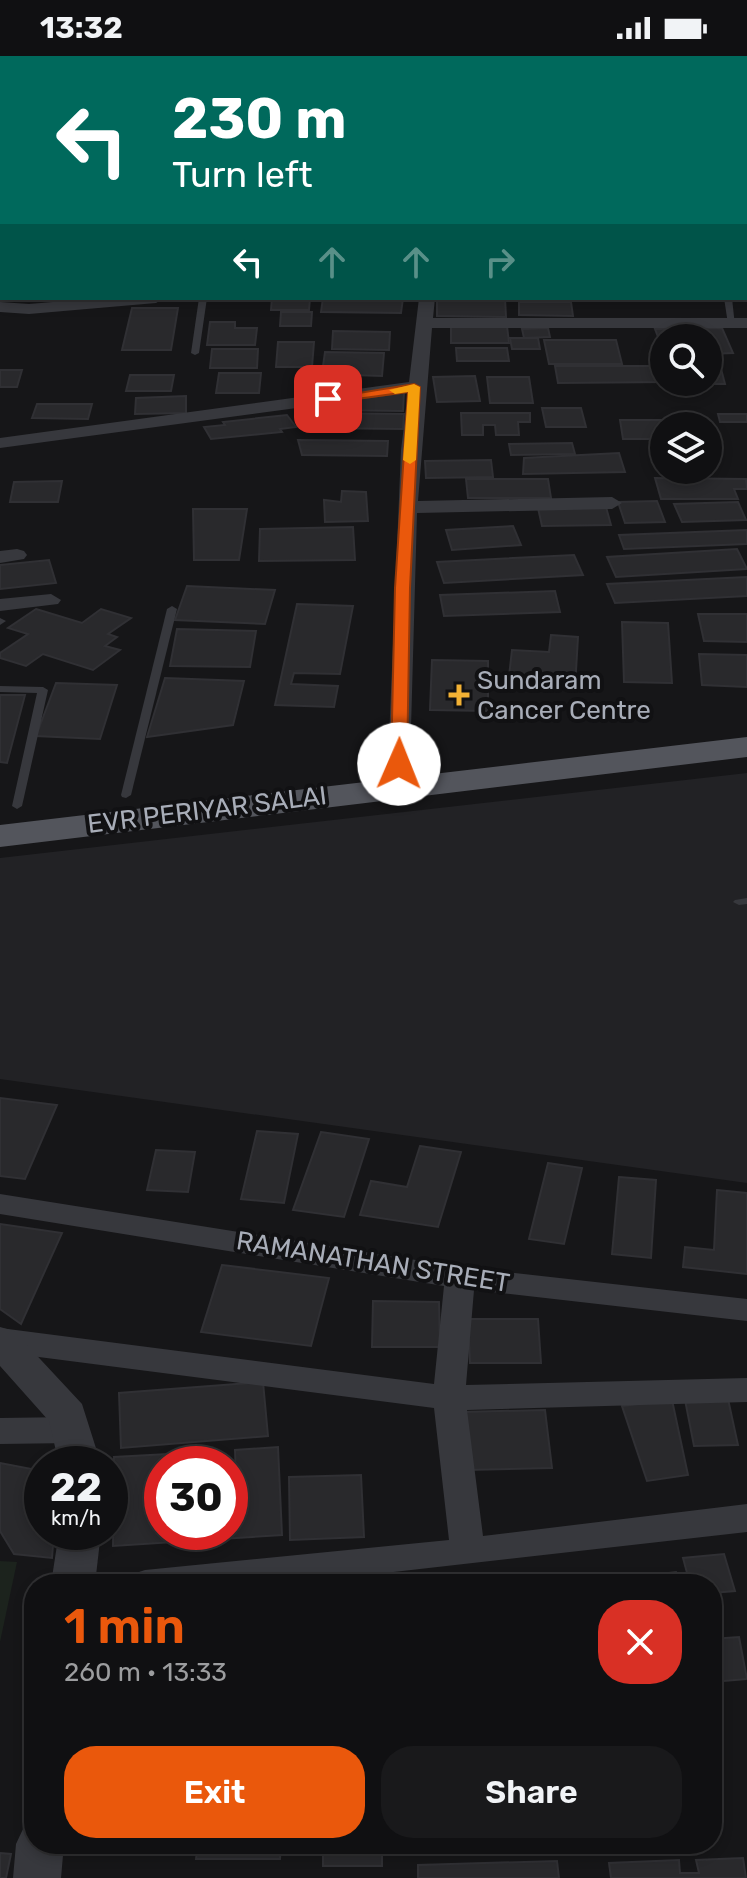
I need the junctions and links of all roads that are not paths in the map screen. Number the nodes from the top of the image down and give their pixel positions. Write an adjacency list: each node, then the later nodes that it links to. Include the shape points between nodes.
1 (133, 300): 5 (street)
2 (203, 300): 8 (lane)
3 (427, 300): 6 (street)
4 (729, 300): 7 (lane)
5 (0, 307)
6 (423, 323): 7 (street); 9 (street)
7 (739, 323)
8 (195, 353)
9 (414, 387): 10 (street); 12 (street)
10 (0, 443)
11 (612, 503): 12 (street)
12 (408, 507): 19 (street)
13 (51, 600): 14 (street)
14 (0, 605)
15 (172, 609): 20 (lane)
16 (0, 689): 21 (lane, via 43,690)
17 (747, 723): 19 (main road, EVR PERIYAR SALAI)
18 (747, 747): 21 (main road, EVR PERIYAR SALAI)
19 (399, 764): 20 (main road, EVR PERIYAR SALAI)
20 (126, 795): 21 (main road, EVR PERIYAR SALAI)
21 (6, 817)
22 (0, 1204): 23 (street, RAMANATHAN STREET)
23 (460, 1278): 24 (street, RAMANATHAN STREET); 27 (street)
24 (747, 1310)
25 (0, 1340): 27 (street); 30 (street, via 68,1415)
26 (747, 1390): 27 (street)
27 (449, 1398): 33 (street)
28 (0, 1431): 29 (street)
29 (71, 1446)
30 (76, 1446)
31 (747, 1518): 33 (street)
32 (78, 1550): 34 (street)
33 (468, 1552): 35 (street)
34 (74, 1574)
35 (246, 1574)
36 (39, 1854): 37 (street)
37 (37, 1878)

